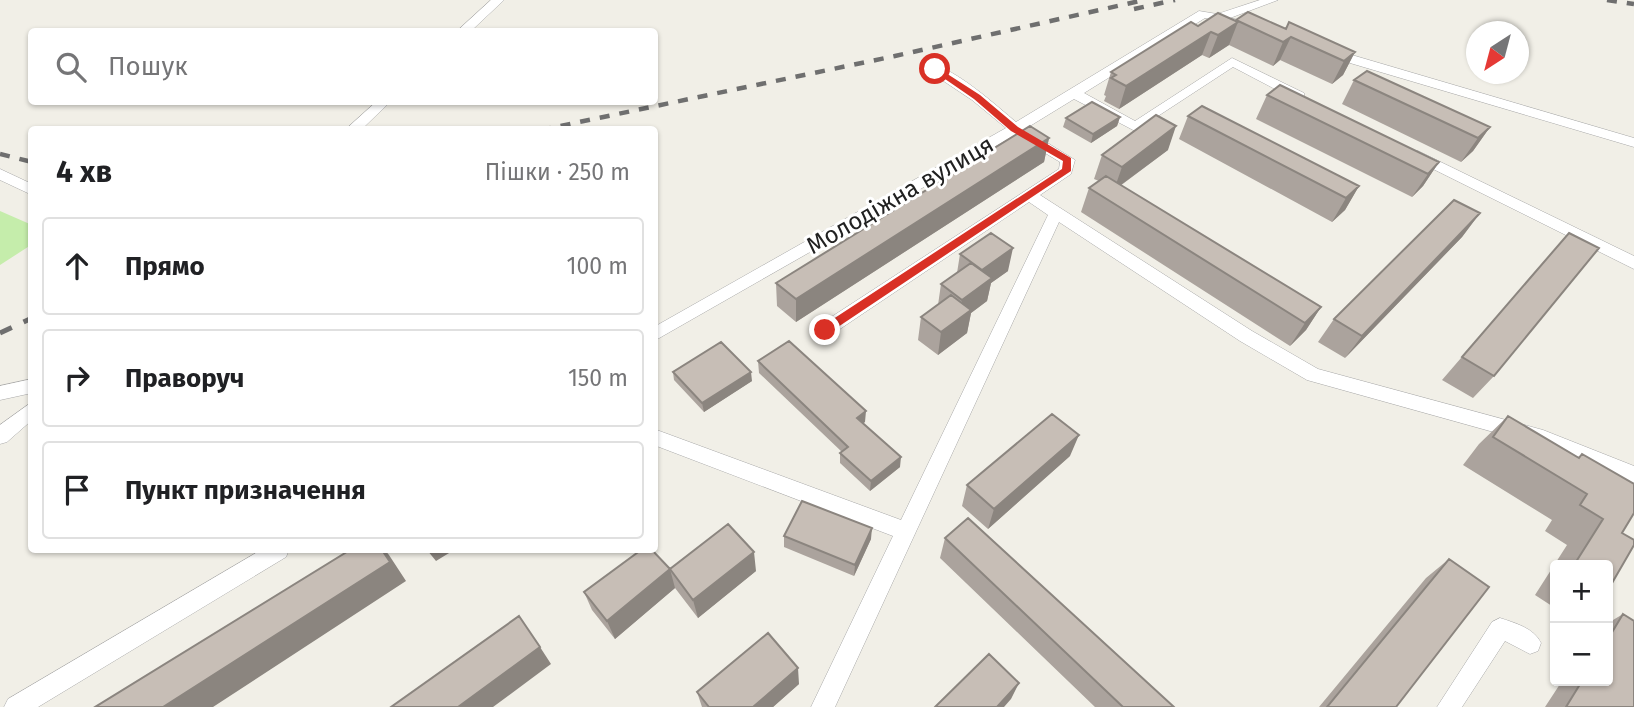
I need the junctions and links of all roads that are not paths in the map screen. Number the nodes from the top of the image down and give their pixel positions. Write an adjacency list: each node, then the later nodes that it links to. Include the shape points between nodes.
1 (498, 0): 5 (street)
2 (1272, 0): 3 (street, Молодіжна вулиця)
3 (1217, 18): 4 (street); 8 (street, Молодіжна вулиця, via 1203,15)
4 (1242, 26)
5 (466, 28)
6 (1320, 50): 13 (street)
7 (935, 69): 12 (street)
8 (1074, 93): 10 (street, via 1135,127 1232,62); 12 (street, Молодіжна вулиця)
9 (380, 105): 11 (street)
10 (1317, 105)
11 (356, 126)
12 (1014, 129): 17 (street, via 1068,160 1066,171); 21 (street, Молодіжна вулиця)
13 (1634, 143)
14 (1402, 148): 19 (street)
15 (0, 174): 16 (street)
16 (28, 188)
17 (1030, 196): 18 (street); 20 (street)
18 (1056, 213): 27 (street, via 1313,375 1543,438); 28 (street)
19 (1634, 263)
20 (825, 330)
21 (658, 333)
22 (28, 387): 23 (street)
23 (0, 393)
24 (28, 412): 25 (street)
25 (0, 436)
26 (658, 439): 28 (street)
27 (1634, 475)
28 (906, 532): 32 (street)
29 (274, 553): 31 (street)
30 (1530, 643): 33 (street, via 1500,629)
31 (16, 707)
32 (823, 707)
33 (1449, 707)

